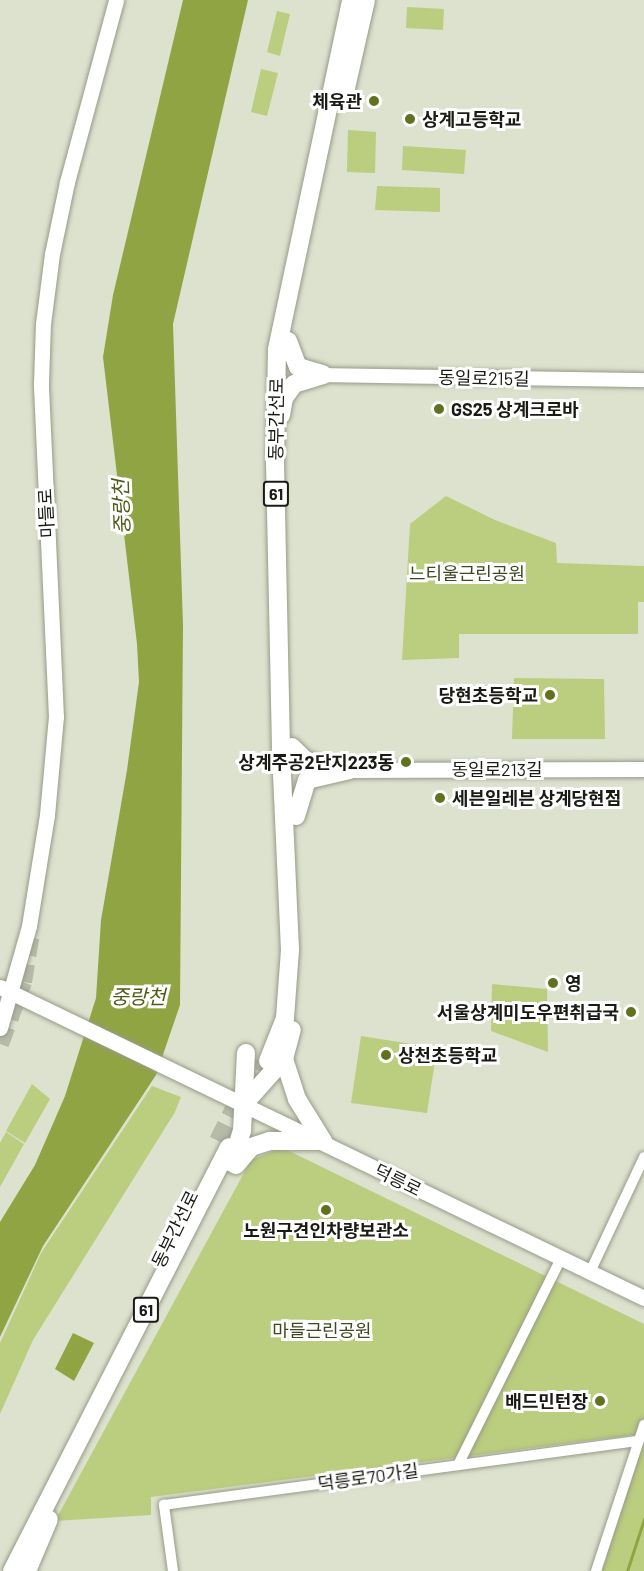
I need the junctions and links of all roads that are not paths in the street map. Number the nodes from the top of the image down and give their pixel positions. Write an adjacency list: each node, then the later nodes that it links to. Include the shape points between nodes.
1 (116, 0): 17 (main road, 마들로, via 66,182 44,324 41,383 56,717 39,868)
2 (351, 0): 8 (highway, 동부간선로 / 61, via 277,349)
3 (366, 0): 4 (highway)
4 (288, 341): 5 (highway, via 298,367); 7 (highway)
5 (324, 375): 6 (street, 동일로215길); 7 (highway, via 294,384)
6 (644, 380)
7 (284, 398): 8 (highway)
8 (275, 446): 9 (highway, 동부간선로 / 61)
9 (279, 574): 10 (highway, via 288,625); 13 (highway, 동부간선로 / 61)
10 (292, 747): 11 (highway, via 305,760 322,767); 13 (highway)
11 (350, 770): 12 (main road, 동일로213길); 13 (highway, via 307,780)
12 (644, 770)
13 (290, 819): 14 (highway, 동부간선로 / 61); 15 (highway)
14 (285, 846): 16 (highway, 동부간선로 / 61); 19 (highway, 동부간선로 / 61, via 282,982)
15 (299, 881): 16 (highway); 19 (highway, via 300,978)
16 (290, 938): 19 (highway, 동부간선로 / 61, via 285,1018)
17 (7, 990): 18 (main road, 마들로); 20 (main road, 덕릉로)
18 (0, 1028)
19 (264, 1058): 20 (highway); 20 (highway); 21 (highway)
20 (243, 1105): 21 (main road, 덕릉로); 23 (highway, via 240,1139)
21 (323, 1141): 23 (highway, via 292,1138 251,1148); 24 (main road, 덕릉로)
22 (644, 1157): 25 (street)
23 (227, 1177): 27 (highway, via 135,1352)
24 (561, 1258): 25 (main road, 덕릉로); 31 (street)
25 (590, 1272): 26 (main road, 덕릉로)
26 (644, 1298)
27 (90, 1418): 30 (highway, 동부간선로 / 61); 30 (highway, 동부간선로 / 61, via 223,1144 139,1299)
28 (644, 1425): 29 (street)
29 (638, 1441): 31 (street, 덕릉로70가길); 36 (street)
30 (72, 1448): 32 (highway, 동부간선로 / 61)
31 (458, 1465): 35 (street, 덕릉로70가길, via 164,1505)
32 (51, 1491): 33 (highway, 동부간선로 / 61); 34 (highway, via 49,1522)
33 (12, 1571)
34 (27, 1571)
35 (173, 1571)
36 (596, 1571)

